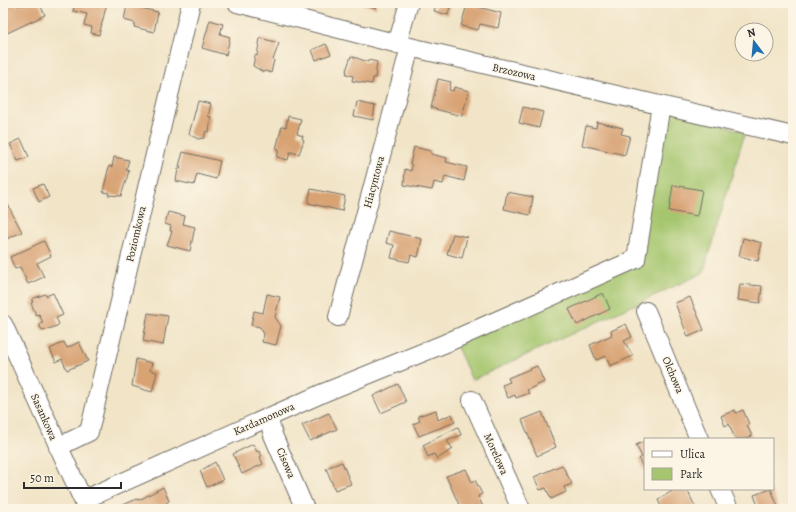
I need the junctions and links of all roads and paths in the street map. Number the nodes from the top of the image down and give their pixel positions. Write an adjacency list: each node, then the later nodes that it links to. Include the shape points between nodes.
1 (191, 3): 13 (street, Poziomkowa, via 89,432)
2 (237, 3): 4 (street, Brzozowa)
3 (409, 3): 4 (street, Hiacyntowa)
4 (404, 46): 5 (street, Brzozowa); 8 (street, Hiacyntowa)
5 (660, 105): 6 (street, Brzozowa); 11 (street, Kardamonowa, via 636,259 446,343)
6 (793, 136)
7 (646, 311): 12 (street, Olchowa)
8 (338, 317)
9 (3, 324): 13 (street, Sasankowa)
10 (472, 400): 17 (street, Morelowa)
11 (268, 417): 15 (street, Kardamonowa); 16 (street, Cisowa, via 273,435)
12 (700, 438)
13 (58, 447): 15 (street, Sasankowa)
14 (720, 490): 18 (street)
15 (85, 504)
16 (305, 509)
17 (521, 509)
18 (729, 509)

